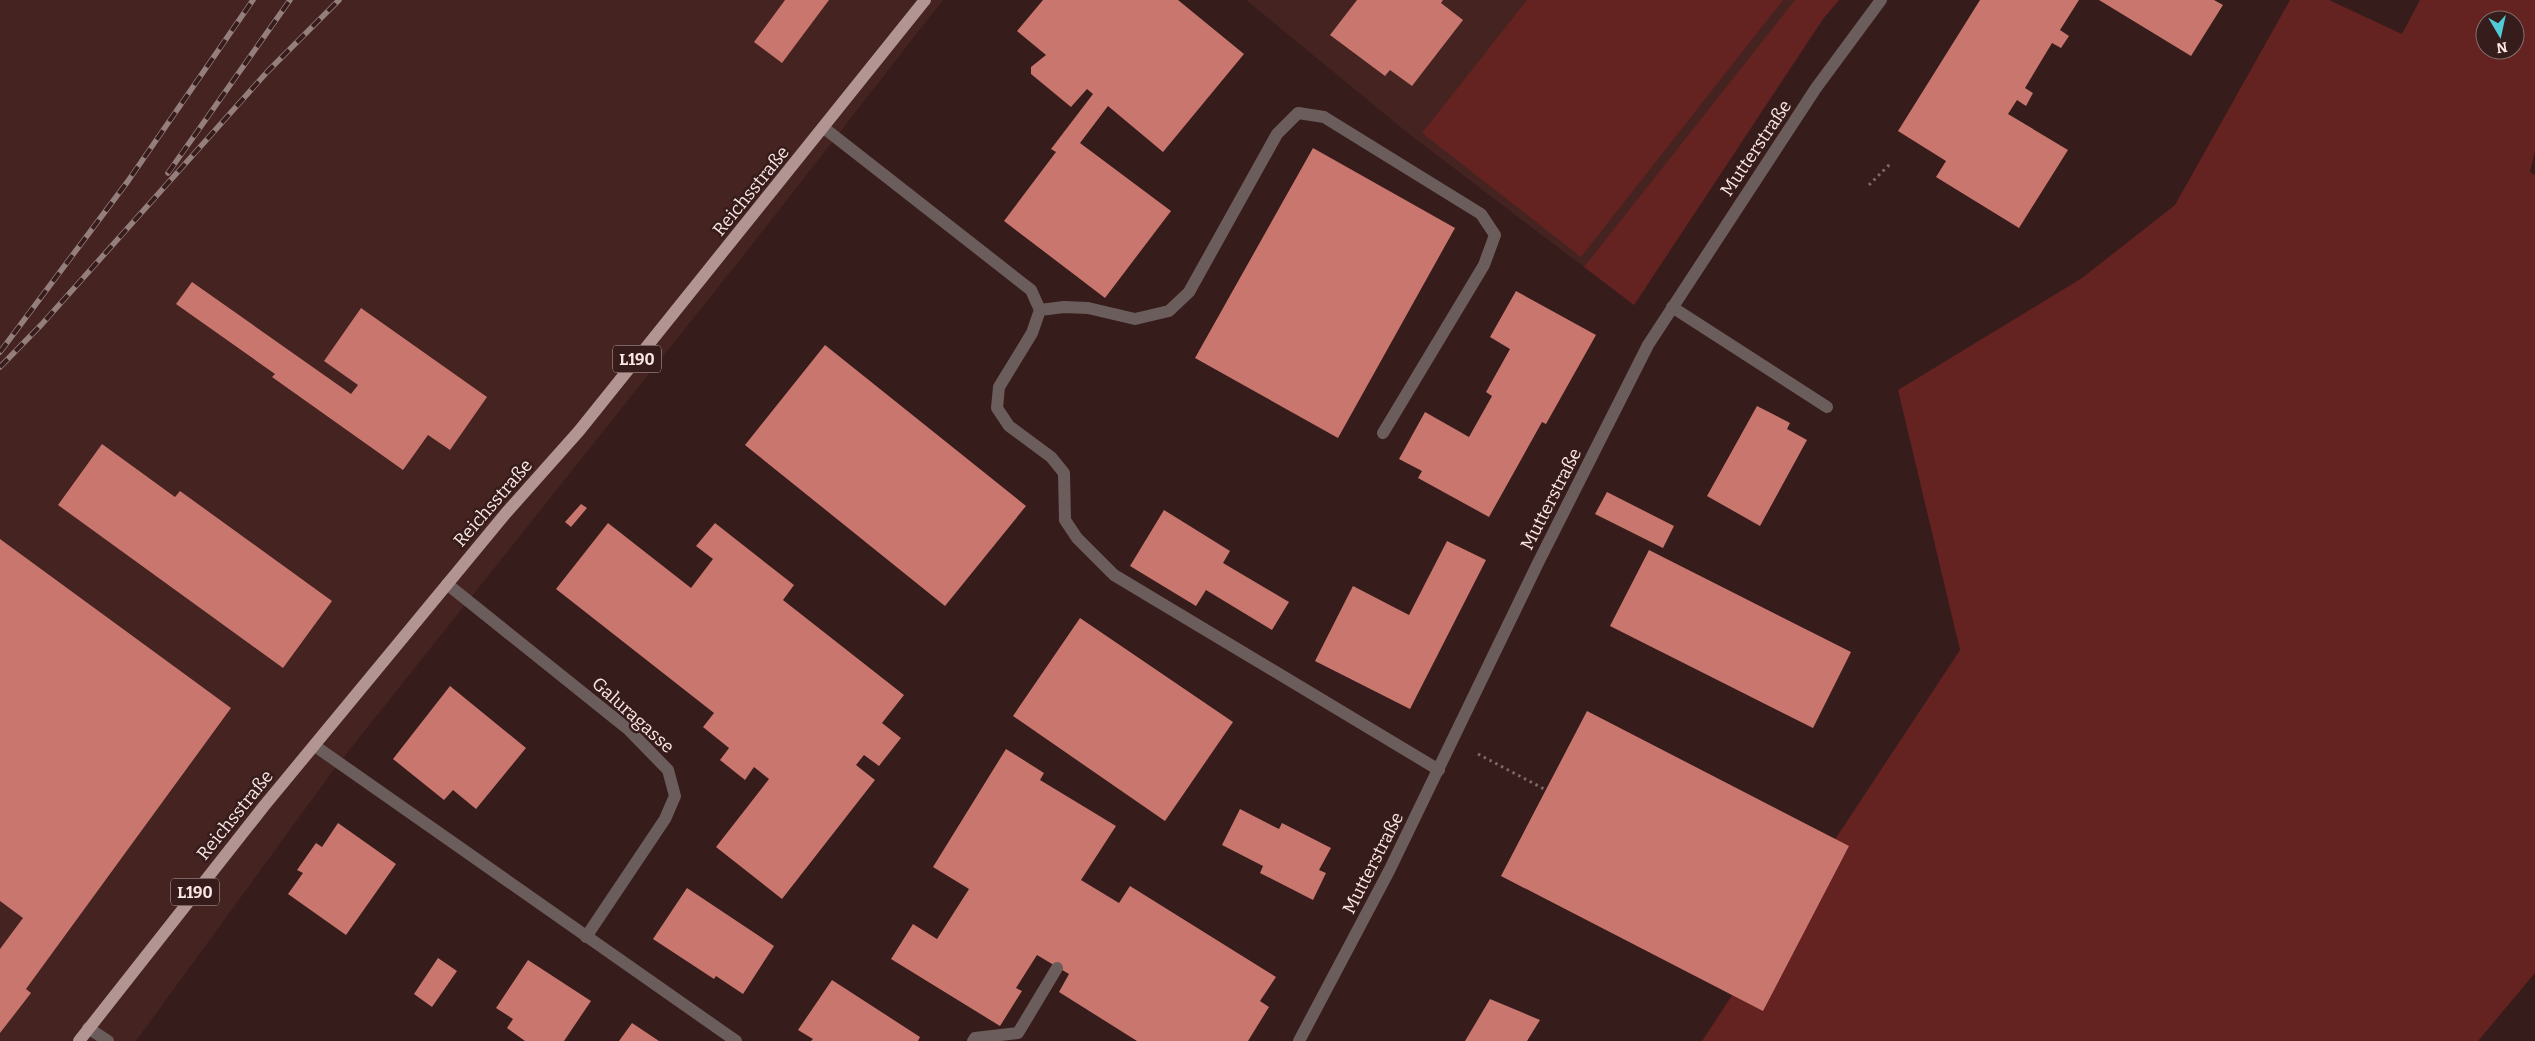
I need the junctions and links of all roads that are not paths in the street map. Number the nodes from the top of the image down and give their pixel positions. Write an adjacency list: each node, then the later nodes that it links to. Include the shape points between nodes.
1 (925, 0): 3 (main road, Reichsstraße / L190)
2 (1881, 0): 4 (street, Mutterstraße, via 1816,88)
3 (824, 128): 5 (street, via 1031,290); 8 (main road, Reichsstraße / L190, via 579,432)
4 (1672, 307): 6 (street); 10 (street, Mutterstraße, via 1648,345 1538,563)
5 (1040, 310): 7 (street, via 1064,306 1088,308 1135,319 1169,311 1189,292 1277,134 1298,113 1324,117 1481,214 1495,236 1484,265); 10 (street, via 1032,333 999,387 997,408 1009,426 1051,457 1064,473 1064,520 1077,538 1114,575)
6 (1827, 407)
7 (1383, 433)
8 (446, 584): 9 (main road, Reichsstraße / L190); 11 (street, Galuragasse, via 628,728 668,770 675,796 666,820)
9 (315, 746): 11 (street); 13 (main road, Reichsstraße / L190)
10 (1439, 770): 18 (street, Mutterstraße)
11 (586, 937): 16 (street)
12 (1057, 968): 17 (street, via 1018,1033 975,1038)
13 (88, 1028): 14 (main road, Reichsstraße / L190); 15 (street)
14 (79, 1041)
15 (108, 1041)
16 (736, 1041)
17 (973, 1041)
18 (1299, 1041)

